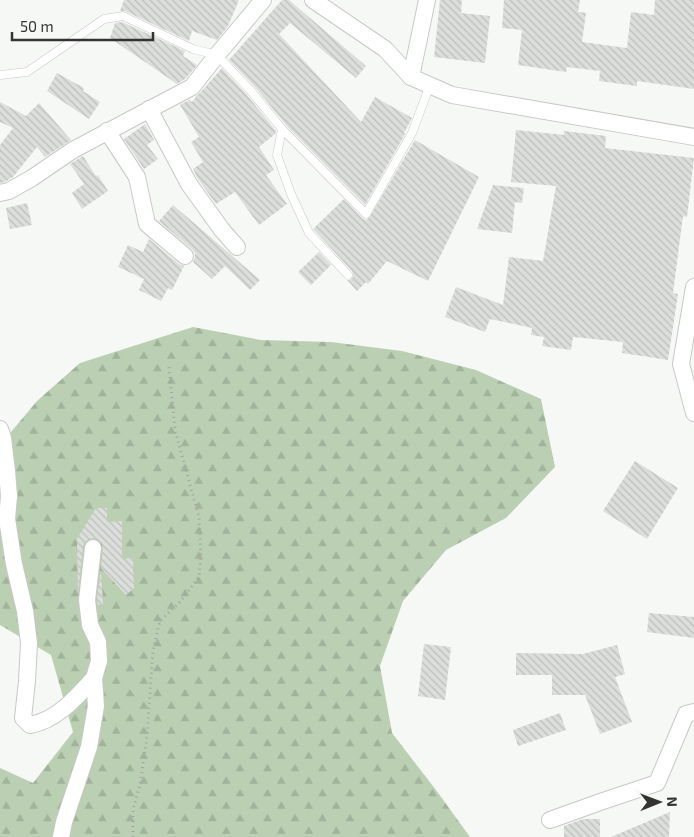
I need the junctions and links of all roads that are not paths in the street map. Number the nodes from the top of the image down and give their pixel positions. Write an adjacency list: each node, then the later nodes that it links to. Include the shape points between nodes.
1 (263, 0): 4 (street)
2 (313, 0): 6 (street, via 385,50)
3 (426, 0): 6 (street)
4 (217, 55): 5 (lane, via 193,49 123,16 104,19 27,72); 8 (street, via 192,87); 9 (lane)
5 (0, 75)
6 (412, 77): 7 (street)
7 (430, 85): 9 (lane, via 412,132 366,214); 11 (street, via 452,95)
8 (149, 109): 10 (street); 13 (street, via 188,184)
9 (282, 129): 15 (lane, via 277,155 291,194 309,233)
10 (107, 131): 12 (street, via 10,191); 14 (street, via 137,177 147,224)
11 (694, 137)
12 (0, 193)
13 (237, 246)
14 (185, 256)
15 (348, 274)
16 (694, 287): 17 (street, via 682,364)
17 (694, 413)
18 (0, 428): 20 (street, via 8,480 7,519 29,643 23,718 30,725 40,724 58,713)
19 (93, 548): 20 (street, via 87,600 90,625 98,642 99,660)
20 (94, 678): 23 (street, via 96,706 89,747)
21 (694, 712): 22 (street, via 686,714 657,783)
22 (550, 820)
23 (62, 837)

